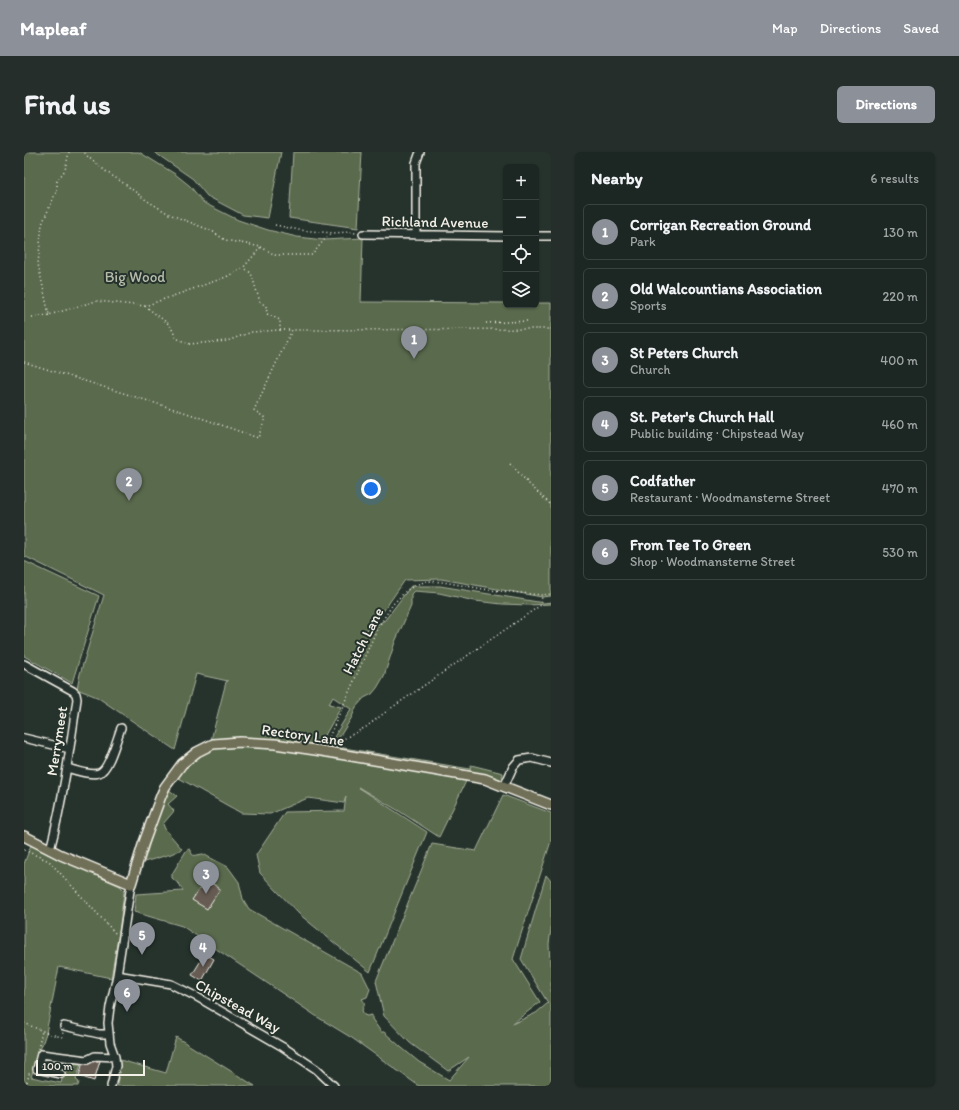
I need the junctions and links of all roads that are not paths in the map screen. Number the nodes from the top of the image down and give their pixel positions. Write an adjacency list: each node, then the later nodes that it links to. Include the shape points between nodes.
1 (420, 152): 3 (street, via 416,163)
2 (363, 234): 3 (street, Richland Avenue)
3 (416, 235): 4 (street, Richland Avenue)
4 (503, 236)
5 (539, 236): 6 (street)
6 (551, 236)
7 (24, 664): 10 (street, Merrymeet, via 76,694)
8 (121, 728): 12 (street, via 110,759 99,773 92,774)
9 (24, 738): 10 (street)
10 (70, 750): 12 (street, Merrymeet)
11 (551, 763): 13 (street, via 532,758 519,760)
12 (67, 768): 16 (street, Merrymeet)
13 (504, 787): 14 (main road, Rectory Lane); 17 (main road, Rectory Lane, via 484,779 330,752 275,744 213,744 182,764 165,788)
14 (551, 806)
15 (24, 836): 16 (main road)
16 (50, 850): 17 (main road)
17 (131, 884): 18 (street)
18 (117, 974): 20 (street, via 110,1007); 24 (street, Chipstead Way, via 171,984 197,997 283,1047 316,1069)
19 (64, 1026): 20 (street)
20 (109, 1034): 21 (street)
21 (115, 1057): 22 (street, via 94,1056 87,1060 41,1054 37,1069); 23 (street, via 116,1066)
22 (61, 1074)
23 (111, 1086)
24 (334, 1086)

